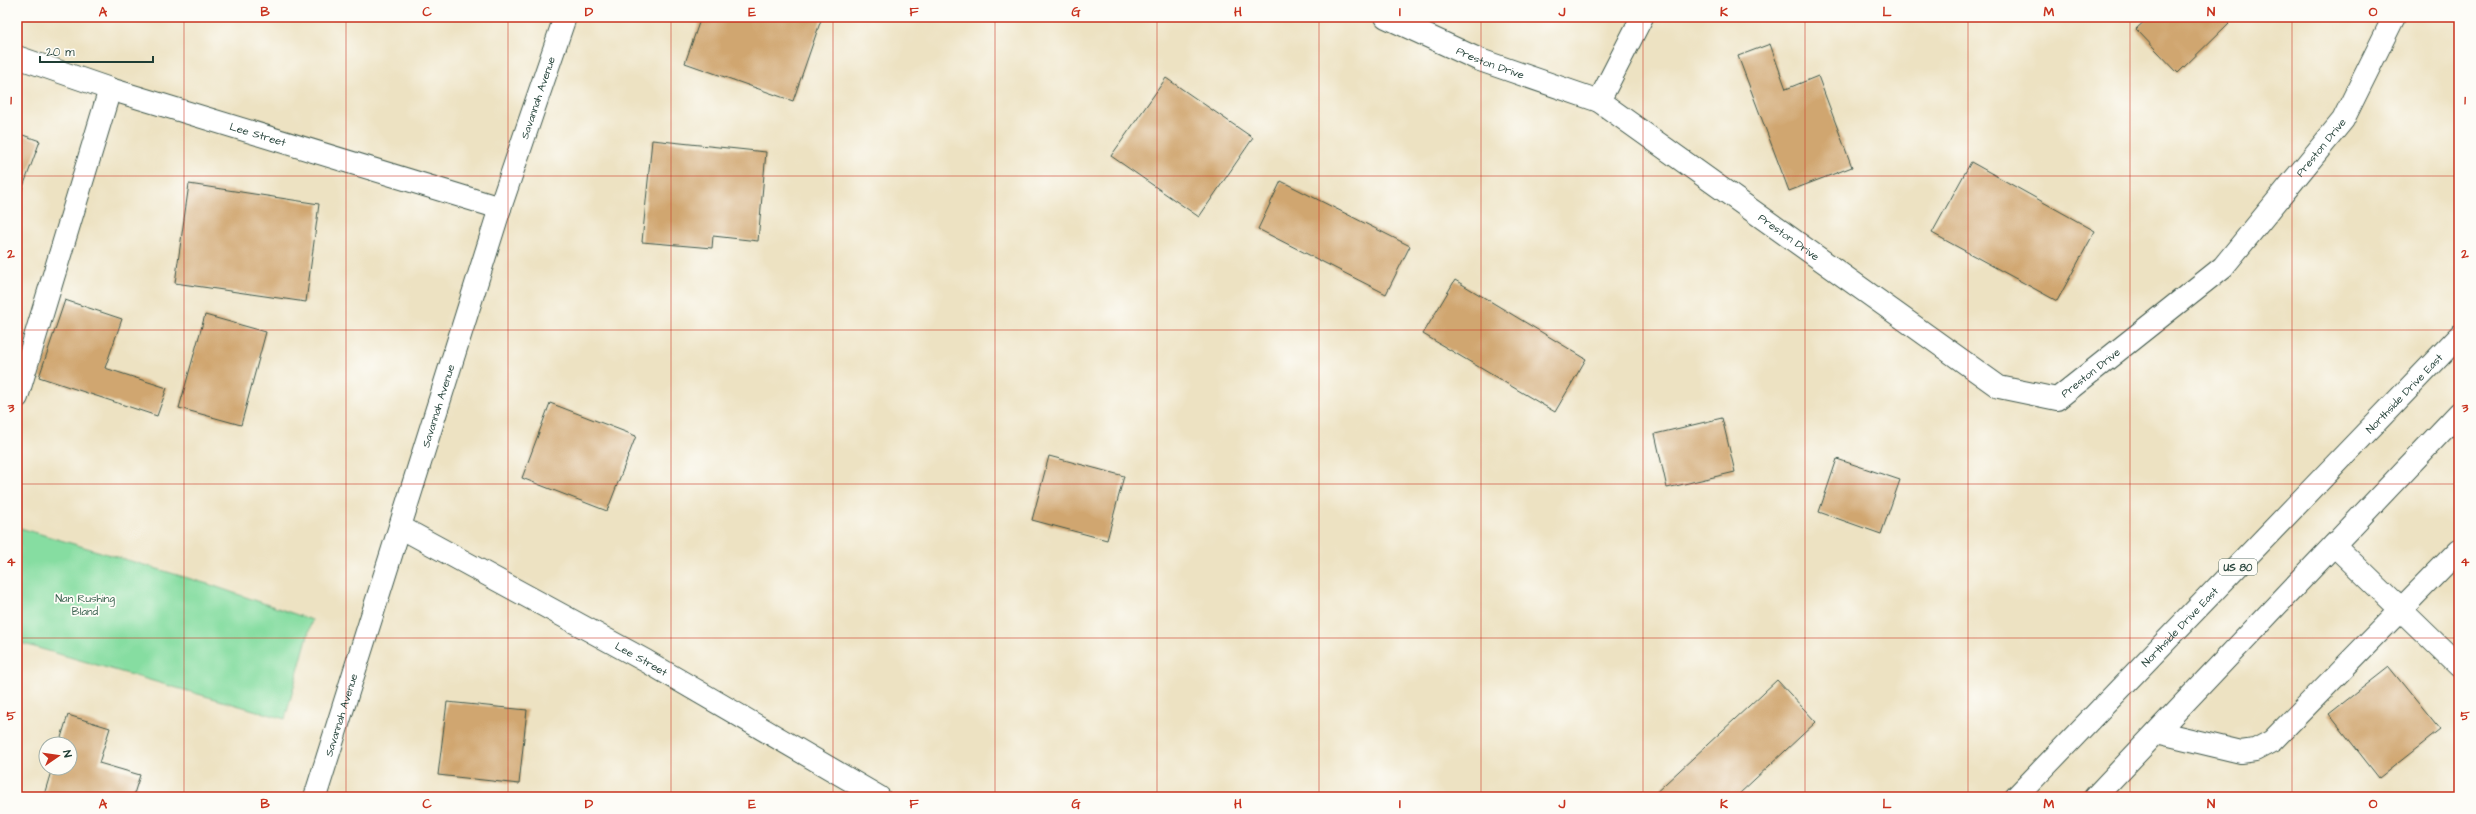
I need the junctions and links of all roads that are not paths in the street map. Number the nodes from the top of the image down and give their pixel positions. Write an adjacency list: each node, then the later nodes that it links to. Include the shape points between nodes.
1 (565, 17): 8 (street, Savannah Avenue)
2 (1386, 17): 7 (street, Preston Drive, via 1480,60)
3 (1642, 17): 7 (street)
4 (2394, 17): 7 (street, Preston Drive, via 2343,120 2223,267 2057,399 1999,387)
5 (17, 57): 6 (street, Lee Street)
6 (110, 89): 8 (street, Lee Street); 10 (street)
7 (1599, 101)
8 (500, 208): 12 (street, Savannah Avenue)
9 (2459, 336): 20 (street, Northside Drive East / US 80)
10 (17, 398)
11 (2459, 413): 13 (street)
12 (400, 527): 18 (street, Savannah Avenue); 19 (street, Lee Street, via 646,661)
13 (2334, 545): 15 (street); 17 (street)
14 (2459, 550): 15 (street)
15 (2401, 610): 16 (street); 17 (street, via 2272,741 2255,750 2241,752 2221,749)
16 (2459, 666)
17 (2157, 732): 21 (street)
18 (316, 797)
19 (879, 797)
20 (2016, 797)
21 (2095, 797)

